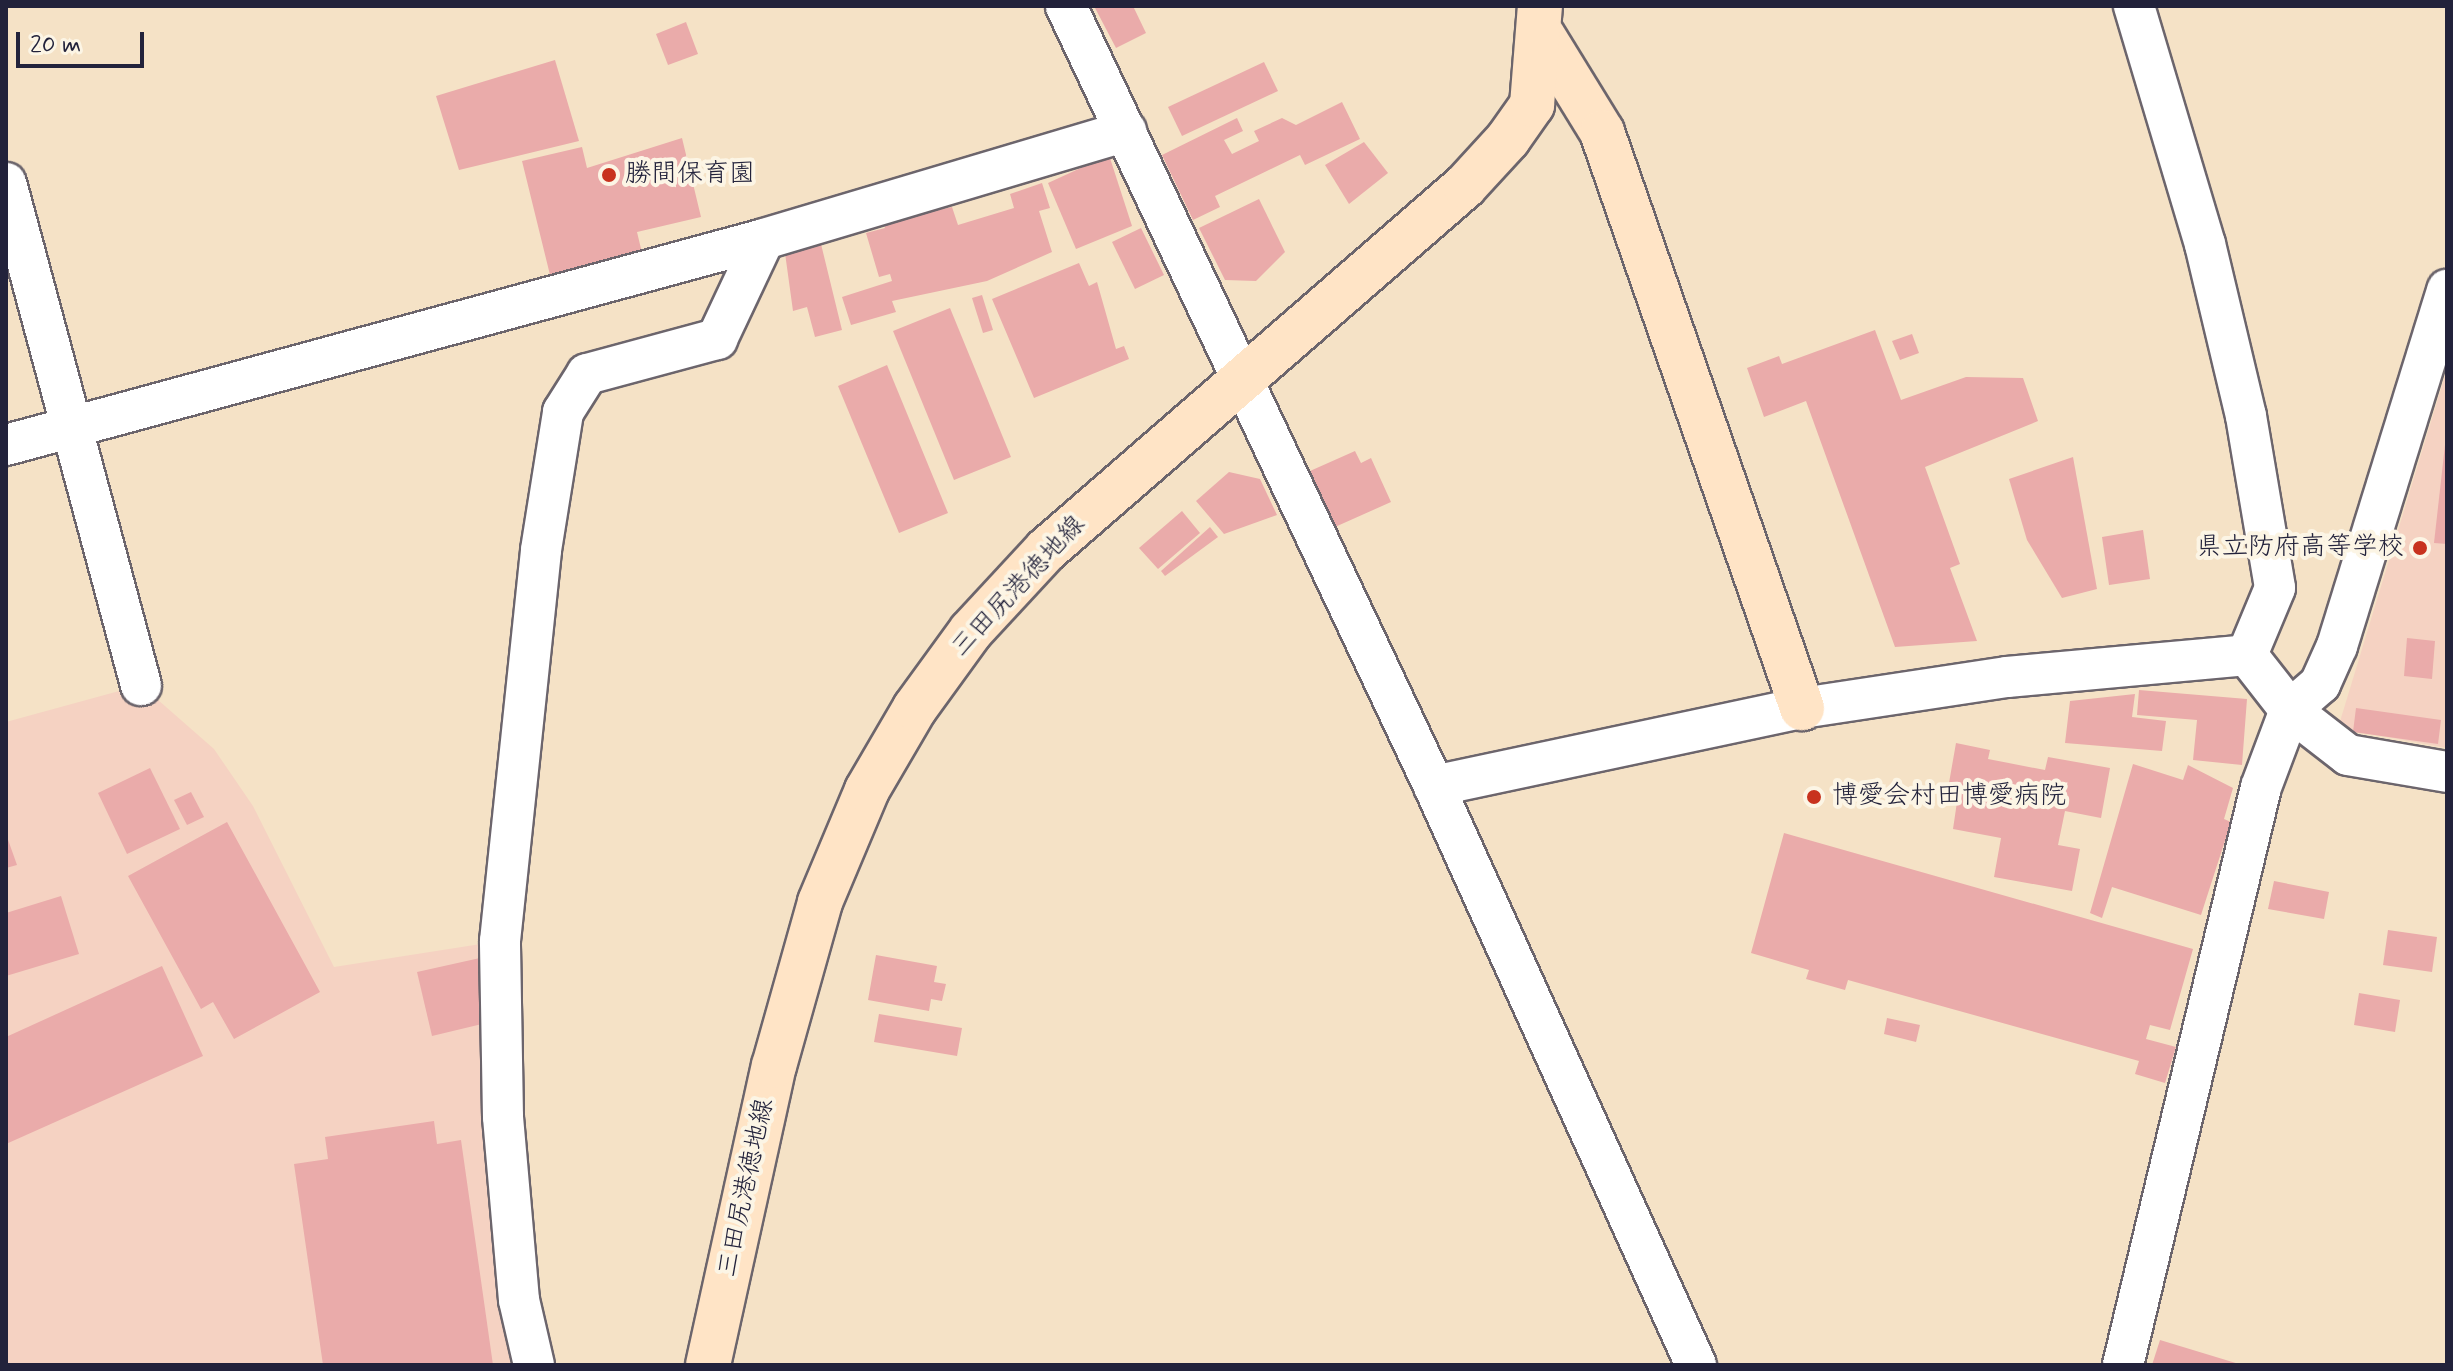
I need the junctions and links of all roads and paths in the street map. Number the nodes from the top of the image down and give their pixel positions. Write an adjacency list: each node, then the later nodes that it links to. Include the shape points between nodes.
1 (1066, 6): 4 (street)
2 (2134, 6): 11 (street, via 2205,244 2246,416 2275,588)
3 (1542, 21): 8 (main road, 三田尻港徳地線, via 1532,105 1508,139 1465,186); 13 (main road, via 1602,132)
4 (1126, 131): 6 (street); 8 (street)
5 (6, 183): 9 (street)
6 (764, 239): 9 (street); 17 (street, via 717,339 587,374 563,412 541,550 500,941 505,1132 519,1300)
7 (2447, 290): 14 (street, via 2337,646 2320,684)
8 (1240, 380): 16 (street); 18 (main road, 三田尻港徳地線, via 1046,550 971,631 867,790 820,902 774,1066)
9 (73, 427): 10 (street); 12 (street)
10 (6, 445)
11 (2247, 655): 13 (street, via 2007,677); 14 (street)
12 (141, 685)
13 (1802, 708): 16 (street)
14 (2290, 710): 15 (street, via 2348,755); 20 (street, via 2261,787)
15 (2447, 772)
16 (1434, 786): 19 (street)
17 (534, 1365)
18 (708, 1365)
19 (1696, 1365)
20 (2123, 1365)

